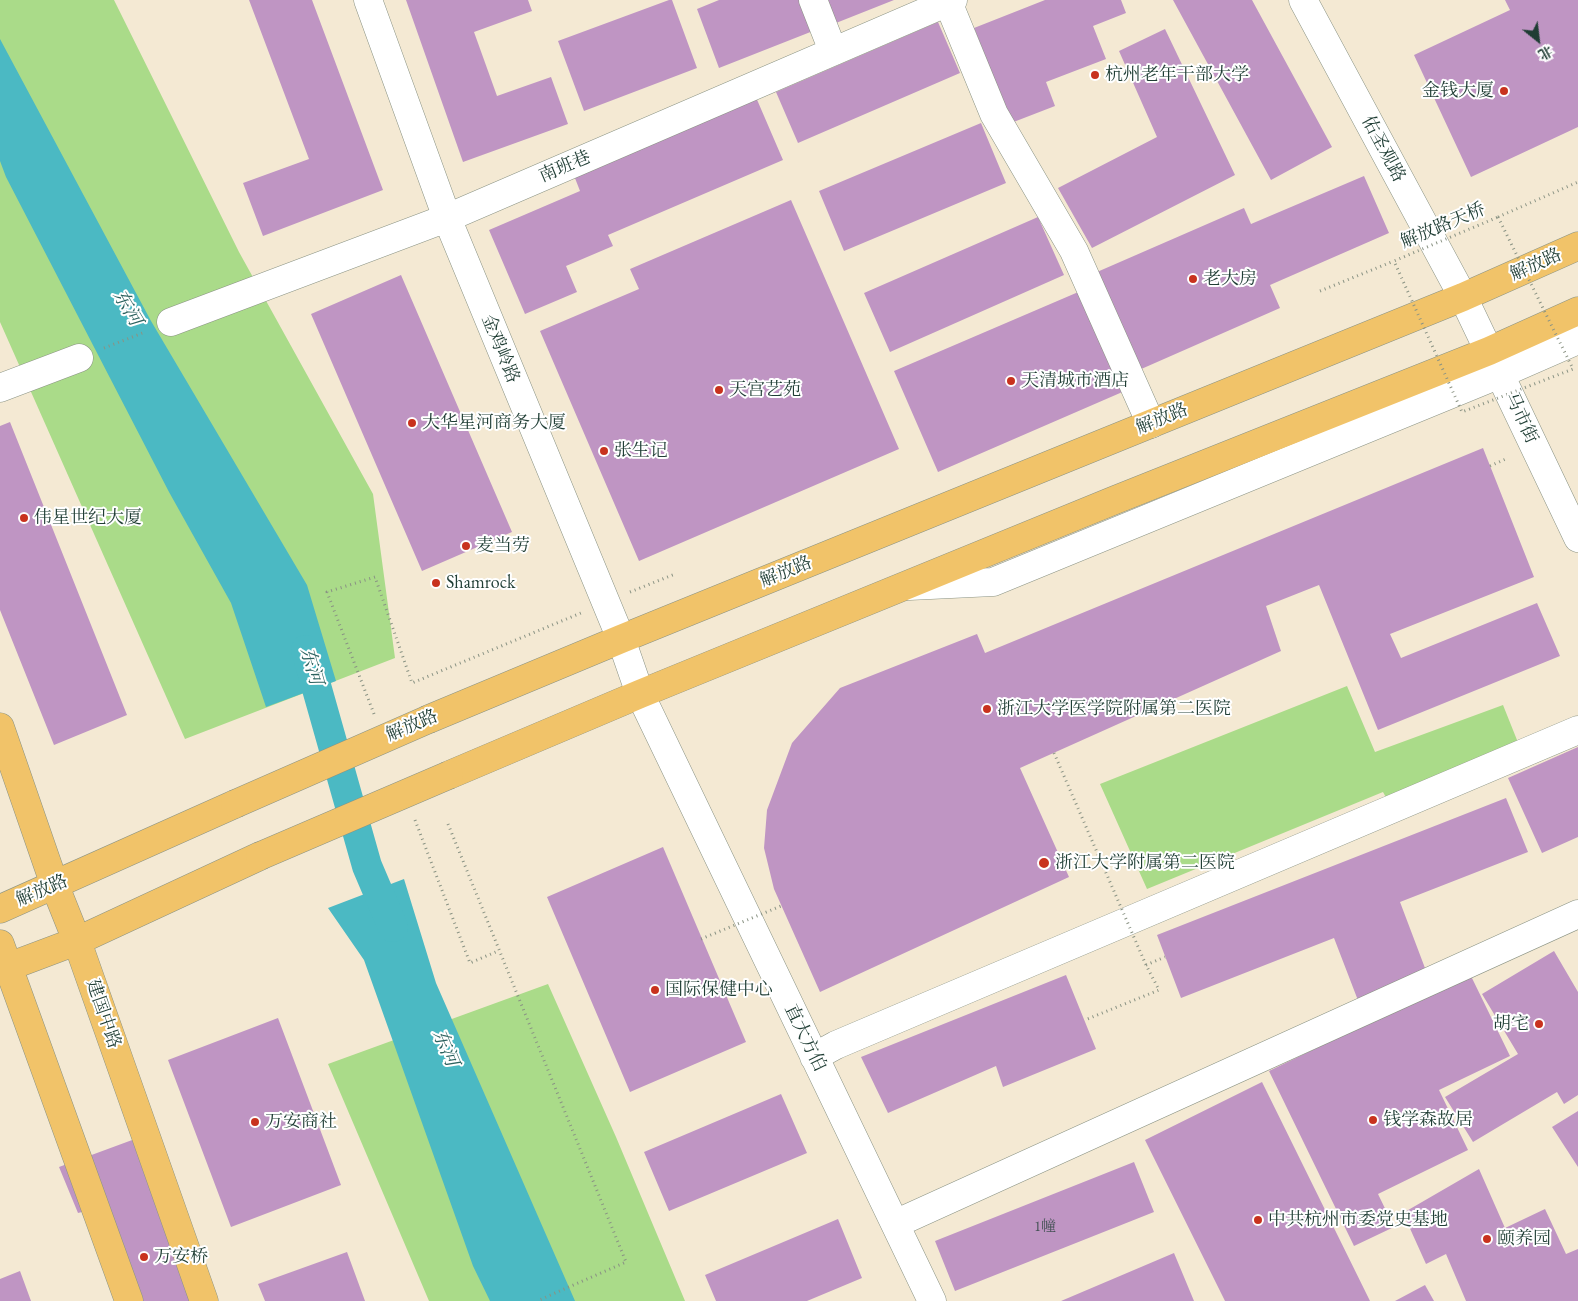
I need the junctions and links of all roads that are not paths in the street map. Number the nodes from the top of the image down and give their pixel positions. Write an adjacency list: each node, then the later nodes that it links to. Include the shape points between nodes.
1 (368, 0): 6 (street, 金鸡岭路)
2 (813, 0): 5 (street)
3 (1303, 0): 8 (street, 佑圣观路)
4 (951, 1): 5 (street, 南班巷); 15 (street, via 994,114 1074,251)
5 (833, 51): 6 (street, 南班巷)
6 (447, 218): 10 (street, 南班巷); 17 (street, 金鸡岭路)
7 (1578, 246): 8 (main road, 解放路)
8 (1464, 297): 13 (street, 马市街); 15 (main road, 解放路)
9 (1578, 310): 13 (main road)
10 (171, 322)
11 (1578, 340): 13 (street)
12 (79, 358): 14 (street)
13 (1495, 363): 16 (street, 马市街); 18 (main road, via 905,586)
14 (0, 388)
15 (1151, 424): 17 (main road, 解放路)
16 (1578, 538)
17 (621, 639): 18 (street, 金鸡岭路); 21 (main road, 解放路, bridge, via 429,719)
18 (640, 694): 24 (main road, bridge, via 260,856); 26 (street, 直大方伯)
19 (0, 726): 21 (main road, 建国中路)
20 (1578, 730): 26 (street, via 836,1045)
21 (55, 886): 22 (main road, 解放路); 24 (main road, 建国中路)
22 (0, 910)
23 (1578, 914): 27 (street)
24 (77, 941): 25 (main road); 29 (main road, 建国中路)
25 (2, 961): 28 (main road)
26 (814, 1058): 27 (street, 直大方伯)
27 (895, 1224): 30 (street, 直大方伯)
28 (129, 1301)
29 (204, 1301)
30 (932, 1301)

